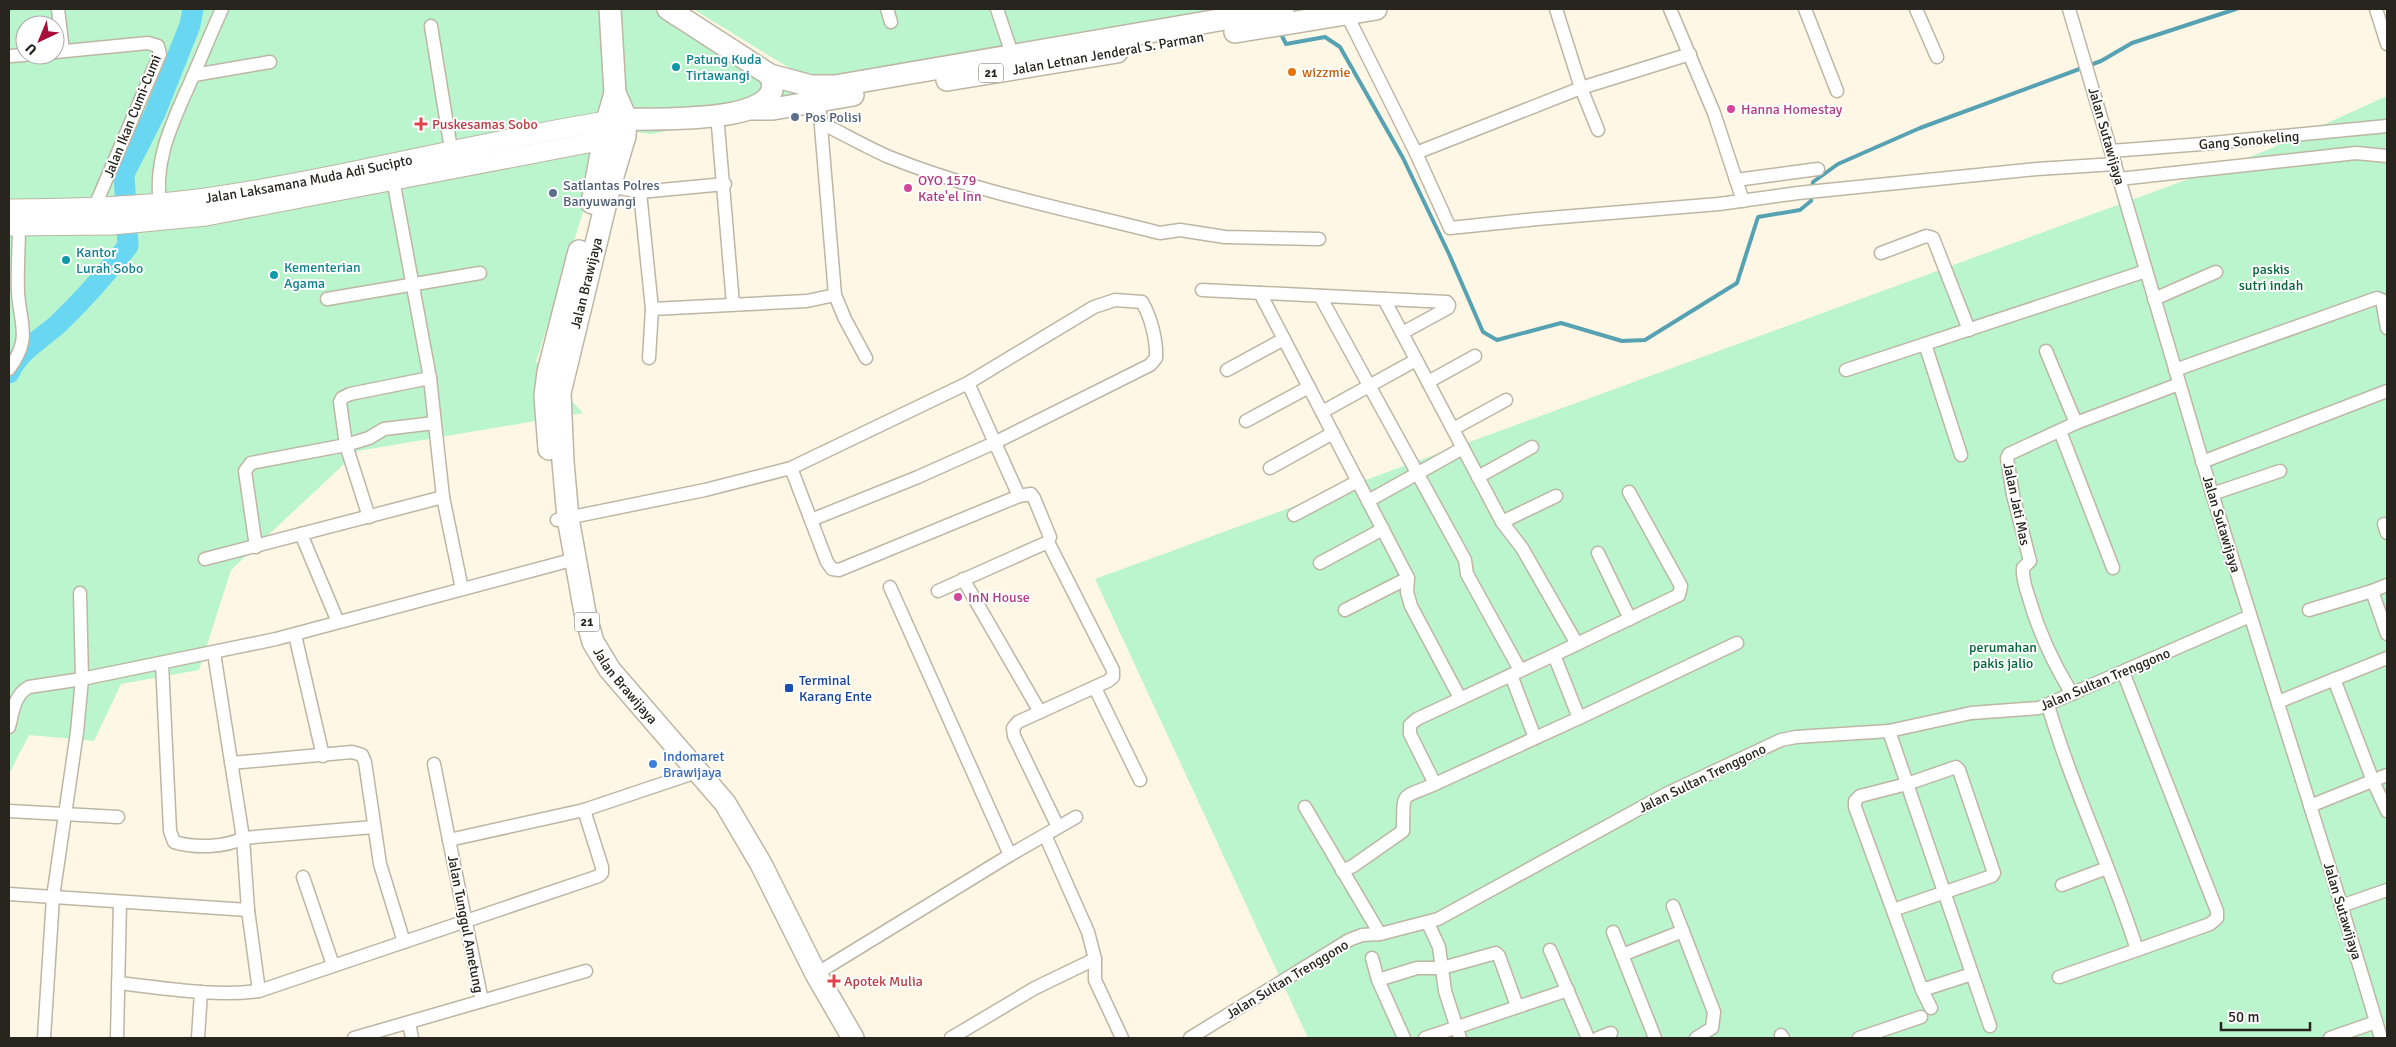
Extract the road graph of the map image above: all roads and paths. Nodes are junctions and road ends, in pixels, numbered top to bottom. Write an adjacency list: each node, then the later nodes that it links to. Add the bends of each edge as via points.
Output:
1 (222, 9): 24 (street)
2 (610, 9): 32 (highway, 21)
3 (668, 9): 25 (highway, 21)
4 (887, 9): 15 (street)
5 (997, 9): 20 (street)
6 (1283, 9): 17 (highway, Jalan Letnan Jenderal S. Parman / 21)
7 (1376, 9): 14 (highway, Jalan Letnan Jenderal S. Parman / 21)
8 (1556, 9): 26 (street)
9 (1670, 9): 21 (street)
10 (1805, 9): 27 (street)
11 (1916, 9): 22 (street)
12 (2069, 9): 35 (street, Jalan Sutawijaya)
13 (2376, 9): 18 (street)
14 (1344, 12): 17 (highway, Jalan Letnan Jenderal S. Parman / 21); 36 (street)
15 (890, 22)
16 (431, 26): 34 (street)
17 (1230, 26): 20 (highway, Jalan Letnan Jenderal S. Parman / 21); 29 (highway, Jalan Letnan Jenderal S. Parman / 21, via 844,96)
18 (2387, 44)
19 (65, 51): 49 (street, Jalan Ikan Cumi-Cumi, via 148,43 158,46 160,54)
20 (1012, 54): 25 (highway, Jalan Letnan Jenderal S. Parman / 21, via 835,86 811,86)
21 (1690, 54): 26 (street); 42 (street)
22 (1937, 57)
23 (270, 62): 24 (street)
24 (194, 74): 47 (street, via 160,157)
25 (770, 75): 28 (highway, via 774,88 772,94)
26 (1581, 88): 33 (street); 36 (street)
27 (1837, 91)
28 (752, 110): 29 (highway, Jalan Letnan Jenderal S. Parman / 21); 30 (highway, 21)
29 (820, 113): 52 (street, via 889,157 998,192 1160,233 1174,231 1225,237); 60 (street)
30 (717, 114): 32 (highway, 21); 44 (street)
31 (2387, 126): 35 (street, Gang Sonokeling)
32 (615, 129): 34 (main road, Jalan Laksamana Muda Adi Sucipto); 40 (main road, Jalan Laksamana Muda Adi Sucipto, via 449,168); 43 (highway, Jalan Brawijaya / 21)
33 (1598, 130)
34 (451, 149): 40 (main road, Jalan Laksamana Muda Adi Sucipto)
35 (2111, 151): 38 (street, Jalan Sutawijaya)
36 (1416, 154): 46 (street, via 1450,228)
37 (2387, 156): 41 (street, via 2356,153)
38 (2115, 164): 41 (street, Jalan Sutawijaya); 46 (street, via 2037,168)
39 (1818, 169): 42 (street)
40 (392, 173): 47 (main road, Jalan Laksamana Muda Adi Sucipto); 50 (main road, Jalan Laksamana Muda Adi Sucipto, via 206,216); 57 (street)
41 (2119, 179): 54 (street, Jalan Sutawijaya)
42 (1736, 180): 46 (street)
43 (603, 184): 45 (street); 116 (highway, Jalan Brawijaya / 21, via 560,393)
44 (725, 184): 45 (street); 65 (street)
45 (640, 192): 66 (street)
46 (1743, 201)
47 (154, 202): 49 (main road, Jalan Laksamana Muda Adi Sucipto); 50 (street)
48 (9, 209): 49 (main road, Jalan Laksamana Muda Adi Sucipto)
49 (101, 216): 50 (main road, Jalan Laksamana Muda Adi Sucipto); 51 (main road, Jalan Laksamana Muda Adi Sucipto)
50 (161, 220)
51 (14, 226): 77 (street, via 24,334)
52 (1319, 239)
53 (1881, 253): 68 (street, via 1926,236 1933,238)
54 (2146, 272): 64 (street, Jalan Sutawijaya); 68 (street)
55 (2216, 272): 64 (street)
56 (480, 273): 57 (street)
57 (413, 286): 62 (street); 81 (street)
58 (1202, 290): 59 (street)
59 (1260, 293): 61 (street); 70 (street)
60 (835, 295): 65 (street, via 807,301); 75 (street)
61 (1320, 296): 63 (street); 85 (street)
62 (327, 299)
63 (1384, 299): 69 (street); 69 (street, via 1447,302 1449,305)
64 (2154, 299): 80 (street, Jalan Sutawijaya)
65 (734, 304): 66 (street)
66 (652, 309): 74 (street)
67 (2387, 328): 80 (street, via 2382,300 2377,298)
68 (1969, 330): 71 (street)
69 (1402, 333): 76 (street)
70 (1284, 339): 78 (street); 86 (street)
71 (1925, 344): 79 (street); 100 (street)
72 (2046, 351): 92 (street)
73 (1475, 356): 82 (street)
74 (649, 358)
75 (866, 358)
76 (1416, 360): 82 (street); 85 (street)
77 (9, 369)
78 (1227, 370)
79 (1846, 370)
80 (2175, 370): 84 (street, Jalan Sutawijaya)
81 (430, 378): 91 (street); 97 (street, via 342,398 340,406)
82 (1428, 382): 93 (street)
83 (968, 383): 96 (street); 96 (street, via 1105,302 1135,300 1142,302 1146,310 1156,351 1156,358 1150,365); 102 (street)
84 (2179, 384): 92 (street, Jalan Jati Mas); 101 (street, Jalan Sutawijaya)
85 (1369, 386): 89 (street); 105 (street)
86 (1309, 387): 89 (street); 90 (street)
87 (2387, 391): 101 (street)
88 (1506, 400): 93 (street)
89 (1322, 412): 95 (street)
90 (1246, 421)
91 (434, 423): 97 (street, via 384,429); 112 (street)
92 (2076, 423): 94 (street, Jalan Jati Mas)
93 (1452, 429): 99 (street)
94 (2060, 431): 127 (street); 154 (street, Jalan Jati Mas, via 2009,454 2006,461 2030,561 2023,568 2024,579 2040,634)
95 (1333, 433): 103 (street); 107 (street)
96 (994, 443): 110 (street); 117 (street)
97 (346, 445): 115 (street); 122 (street, via 256,461 247,466 245,471)
98 (1532, 447): 106 (street)
99 (1463, 448): 105 (street); 106 (street)
100 (1961, 455)
101 (2202, 462): 109 (street, Jalan Sutawijaya)
102 (791, 468): 116 (street, via 705,490); 117 (street)
103 (1270, 468)
104 (2280, 472): 109 (street)
105 (1417, 473): 113 (street); 149 (street, via 1465,560 1467,574)
106 (1478, 477): 118 (street)
107 (1358, 481): 113 (street); 114 (street)
108 (1629, 492): 139 (street, via 1681,586 1679,595)
109 (2212, 494): 138 (street, Jalan Sutawijaya)
110 (1019, 496): 117 (street, via 839,570 832,569 827,562); 121 (street, via 1031,494 1034,498 1050,537)
111 (1556, 496): 118 (street)
112 (443, 497): 115 (street); 132 (street)
113 (1368, 501): 119 (street)
114 (1294, 515)
115 (369, 516): 120 (street)
116 (562, 519): 125 (highway, Jalan Brawijaya / 21); 213 (highway, Jalan Brawijaya / 21, via 593,642 600,656 726,803 761,864)
117 (811, 520)
118 (1502, 522): 144 (street, via 1522,548)
119 (1383, 529): 126 (street); 128 (street)
120 (301, 534): 122 (street); 140 (street)
121 (1048, 542): 129 (street); 153 (street, via 1113,670 1113,677 1108,682)
122 (256, 547): 124 (street)
123 (1598, 553): 139 (street)
124 (205, 559)
125 (564, 562): 132 (street); 166 (highway, Jalan Brawijaya / 21, via 577,636 590,665)
126 (1320, 563)
127 (2113, 568)
128 (1408, 578): 136 (street); 155 (street, via 1410,606)
129 (962, 579): 133 (street); 158 (street)
130 (2387, 586): 134 (street)
131 (890, 587): 185 (street)
132 (462, 589): 140 (street)
133 (938, 591)
134 (2372, 592): 137 (street); 142 (street)
135 (80, 593): 151 (street)
136 (1345, 610)
137 (2308, 610)
138 (2250, 616): 150 (street, Jalan Sultan Trenggono); 156 (street, Jalan Sutawijaya)
139 (1630, 619): 144 (street)
140 (338, 622): 141 (street)
141 (295, 634): 145 (street); 163 (street)
142 (2387, 634)
143 (1737, 643): 159 (street)
144 (1577, 644): 146 (street)
145 (214, 652): 148 (street); 164 (street)
146 (1554, 655): 149 (street); 159 (street)
147 (2387, 658): 152 (street)
148 (162, 663): 151 (street); 183 (street, via 170,830 174,842 185,845 232,844)
149 (1516, 672): 155 (street); 162 (street)
150 (2123, 672): 154 (street, Jalan Sultan Trenggono); 206 (street, via 2218,914 2210,924)
151 (82, 679): 160 (street, via 22,691); 177 (street)
152 (2334, 679): 156 (street); 169 (street)
153 (1095, 688): 158 (street); 168 (street)
154 (2072, 694): 157 (street, Jalan Sultan Trenggono)
155 (1460, 698): 170 (street, via 1410,725 1410,734)
156 (2278, 702): 172 (street, Jalan Sutawijaya)
157 (2048, 705): 161 (street, Jalan Sultan Trenggono, via 1980,712); 186 (street, via 2060,747)
158 (1040, 712): 181 (street, via 1018,722 1014,736)
159 (1579, 718): 162 (street)
160 (9, 727)
161 (1889, 731): 171 (street); 200 (street, Jalan Sultan Trenggono, via 1796,737 1774,743 1666,794)
162 (1535, 738): 170 (street)
163 (323, 756): 164 (street); 180 (street, via 352,752 362,755)
164 (231, 762): 183 (street)
165 (434, 764): 184 (street)
166 (688, 775): 174 (street, Jalan Tunggul Ametung); 237 (highway, Jalan Brawijaya / 21, via 716,809 748,858 803,970)
167 (2387, 775): 169 (street)
168 (1140, 780)
169 (2373, 781): 172 (street); 176 (street)
170 (1435, 784): 187 (street, via 1411,792 1405,798 1403,831 1398,836)
171 (1907, 784): 191 (street); 191 (street, via 1956,767 1960,770 1994,869 1992,876); 198 (street, via 1860,796 1855,801)
172 (2310, 806): 196 (street, Jalan Sutawijaya)
173 (1305, 807): 187 (street)
174 (584, 810): 184 (street, Jalan Tunggul Ametung); 199 (street, via 602,873)
175 (9, 811): 177 (street)
176 (2387, 811)
177 (65, 814): 178 (street); 193 (street)
178 (118, 816)
179 (1076, 817): 181 (street)
180 (374, 827): 183 (street); 204 (street, via 380,864)
181 (1058, 827): 182 (street)
182 (1045, 835): 185 (street); 210 (street, via 1088,932)
183 (243, 838): 197 (street)
184 (449, 840): 199 (street, Jalan Tunggul Ametung)
185 (1010, 855): 213 (street)
186 (2108, 868): 189 (street); 206 (street)
187 (1342, 871): 203 (street)
188 (303, 877): 211 (street)
189 (2062, 885)
190 (2387, 890): 196 (street)
191 (1943, 893): 198 (street); 214 (street)
192 (9, 894): 193 (street)
193 (53, 897): 194 (street); 232 (street)
194 (120, 902): 197 (street); 217 (street)
195 (1673, 906): 201 (street)
196 (2342, 906): 226 (street, Jalan Sutawijaya)
197 (248, 910): 220 (street)
198 (1893, 910): 219 (street)
199 (465, 923): 204 (street); 222 (street, Jalan Tunggul Ametung)
200 (1428, 923): 203 (street, Jalan Sultan Trenggono); 208 (street)
201 (1683, 931): 207 (street); 247 (street, via 1714,1012 1712,1028)
202 (1613, 932): 207 (street)
203 (1380, 934): 241 (street, Jalan Sultan Trenggono, via 1349,940)
204 (404, 942): 211 (street)
205 (1550, 950): 218 (street)
206 (2137, 950): 215 (street)
207 (1622, 955): 246 (street)
208 (1441, 957): 216 (street); 223 (street, via 1498,954); 231 (street, via 1445,991)
209 (1372, 958): 216 (street)
210 (1095, 959): 239 (street, via 1035,988); 240 (street, via 1095,980)
211 (333, 965): 220 (street)
212 (586, 971): 222 (street)
213 (816, 974): 238 (highway, Jalan Brawijaya / 21)
214 (1972, 974): 219 (street); 229 (street)
215 (2059, 977)
216 (1378, 980): 242 (street)
217 (118, 983): 221 (street); 233 (street)
218 (1568, 990): 223 (street); 244 (street)
219 (1922, 990): 224 (street)
220 (259, 991): 221 (street)
221 (201, 992): 234 (street)
222 (482, 1001): 227 (street, Jalan Tunggul Ametung)
223 (1517, 1006): 231 (street)
224 (1931, 1008)
225 (1921, 1017): 228 (street)
226 (2376, 1022): 250 (street); 251 (street, Jalan Sutawijaya)
227 (409, 1023): 235 (street, Jalan Tunggul Ametung); 236 (street)
228 (1896, 1026): 248 (street); 249 (street)
229 (1990, 1026)
230 (1611, 1033): 245 (street)
231 (1458, 1034): 243 (street)
232 (44, 1038)
233 (117, 1038)
234 (198, 1038)
235 (354, 1038)
236 (412, 1038)
237 (844, 1038)
238 (853, 1038)
239 (951, 1038)
240 (1122, 1038)
241 (1190, 1038)
242 (1404, 1038)
243 (1425, 1038)
244 (1588, 1038)
245 (1598, 1038)
246 (1655, 1038)
247 (1696, 1038)
248 (1859, 1038)
249 (1901, 1038)
250 (2330, 1038)
251 (2381, 1038)

